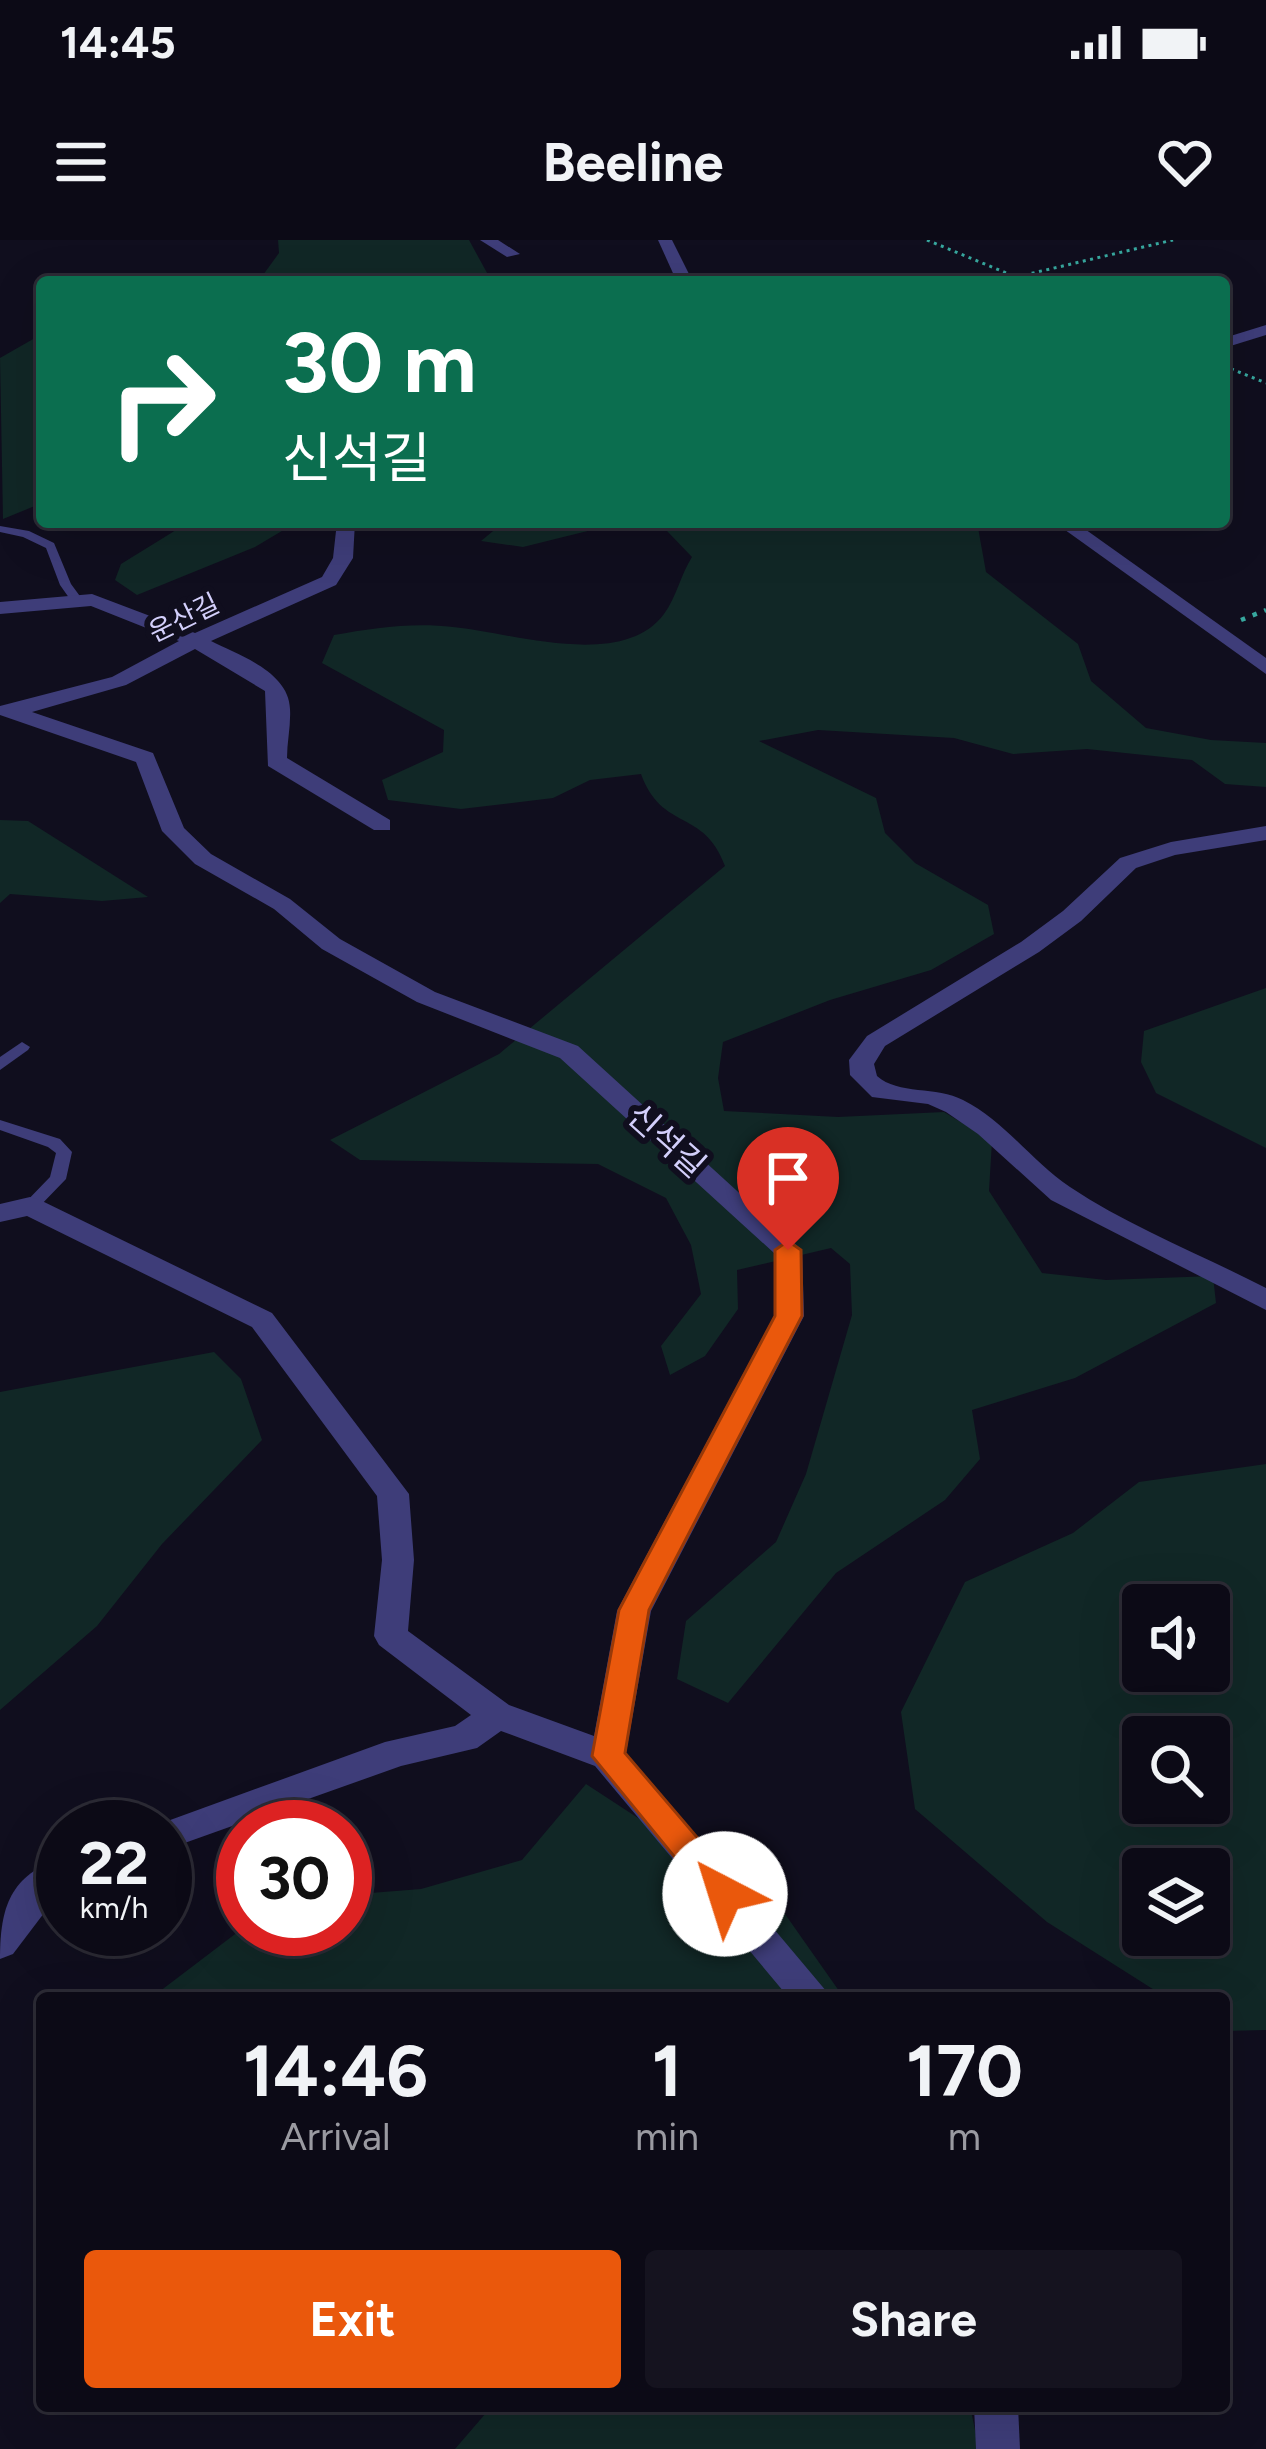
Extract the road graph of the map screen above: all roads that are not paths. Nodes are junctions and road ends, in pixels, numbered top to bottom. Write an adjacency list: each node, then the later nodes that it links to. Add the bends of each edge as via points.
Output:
1 (487, 240): 3 (street)
2 (664, 240): 4 (street)
3 (512, 254)
4 (682, 276)
5 (1266, 330): 6 (street)
6 (1230, 341)
7 (345, 528): 12 (street, 운산길, via 343,557 329,581)
8 (1071, 528): 13 (street)
9 (0, 529): 10 (lane, via 51,544 61,582)
10 (76, 599): 11 (street); 12 (street)
11 (0, 608)
12 (192, 642): 14 (street, 운산길, via 119,681); 15 (street, via 275,689 276,760)
13 (1266, 668)
14 (4, 712): 23 (street, 신석길, via 145,758 174,831 203,859 426,997 569,1052 788,1250 789,1316 634,1610)
15 (382, 825)
16 (1266, 833): 21 (street, via 1128,863 1030,947 876,1041 861,1069 885,1092 932,1096 985,1122 1061,1194)
17 (22, 1047): 18 (lane)
18 (0, 1065)
19 (0, 1125): 20 (lane, via 64,1152 58,1179)
20 (15, 1210): 22 (street, via 262,1320 393,1495 391,1636)
21 (1266, 1300)
22 (497, 1715): 23 (street); 24 (street, via 465,1738 398,1752)
23 (608, 1756): 27 (street)
24 (192, 1825)
25 (36, 1892): 26 (street)
26 (0, 1943)
27 (808, 1992)
28 (996, 2412): 29 (street)
29 (998, 2449)

